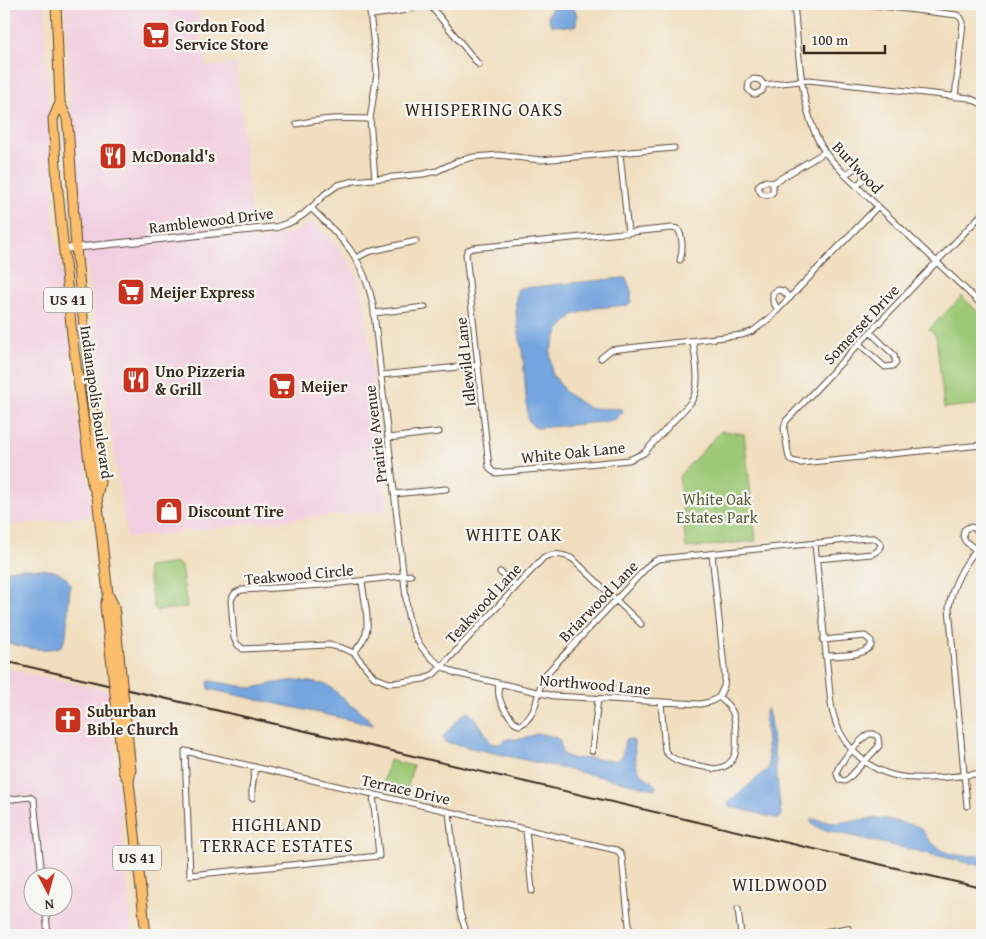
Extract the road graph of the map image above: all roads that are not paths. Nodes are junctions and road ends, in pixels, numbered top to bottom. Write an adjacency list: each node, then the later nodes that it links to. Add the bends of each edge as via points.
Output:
1 (56, 4): 12 (highway, Indianapolis Boulevard / US 41)
2 (370, 4): 7 (street)
3 (422, 4): 7 (street)
4 (429, 4): 8 (street)
5 (794, 4): 9 (street, Burlwood)
6 (865, 4): 11 (street, via 962,18)
7 (371, 15): 14 (street, via 377,73)
8 (478, 65)
9 (803, 81): 10 (street); 11 (street); 17 (street, Burlwood, via 811,126)
10 (764, 86)
11 (955, 96): 13 (street)
12 (60, 103): 28 (highway, Indianapolis Boulevard / US 41, via 67,118); 29 (highway, Indianapolis Boulevard / US 41, via 53,119)
13 (982, 104)
14 (370, 119): 15 (street, via 332,118); 20 (street)
15 (297, 124)
16 (674, 148): 18 (street, Ramblewood Drive)
17 (825, 152): 19 (street, Burlwood); 21 (street)
18 (620, 153): 20 (street, Ramblewood Drive, via 541,160 498,155 474,157 437,171); 26 (street)
19 (845, 175): 22 (street, Burlwood); 22 (street, via 855,168 861,169 864,178)
20 (375, 179): 24 (street, Ramblewood Drive, via 338,185)
21 (773, 183)
22 (857, 186): 23 (street, Burlwood)
23 (878, 206): 32 (street, Burlwood); 33 (street)
24 (311, 208): 28 (street, Ramblewood Drive, via 292,223 277,227); 30 (street, Prairie Avenue, via 346,243)
25 (982, 214): 32 (street, Somerset Drive)
26 (628, 233): 31 (street, via 678,229 681,234); 42 (street, Idlewild Lane, via 468,250)
27 (416, 242): 30 (street, via 368,252)
28 (76, 248): 29 (street, Ramblewood Drive); 50 (highway, Indianapolis Boulevard / US 41, via 100,482)
29 (63, 249): 50 (highway, Indianapolis Boulevard / US 41, via 92,483)
30 (356, 258): 37 (street, Prairie Avenue, via 368,283)
31 (680, 260)
32 (937, 261): 34 (street, Burlwood); 38 (street, Somerset Drive)
33 (790, 298): 36 (street); 36 (street, via 783,291 773,293)
34 (982, 306)
35 (425, 307): 37 (street)
36 (778, 310): 39 (street, via 752,331 732,337)
37 (374, 313): 43 (street, Prairie Avenue)
38 (870, 332): 40 (street, Somerset Drive); 40 (street, via 894,355 896,363 885,367)
39 (693, 341): 41 (street, via 611,350); 47 (street, White Oak Lane, via 696,394 637,457)
40 (859, 344): 46 (street, Somerset Drive, via 786,421 787,453 792,461 801,463)
41 (601, 358)
42 (478, 365): 43 (street); 47 (street, Idlewild Lane)
43 (381, 375): 45 (street, Prairie Avenue)
44 (439, 432): 45 (street)
45 (388, 438): 49 (street, Prairie Avenue)
46 (982, 445)
47 (492, 471)
48 (446, 489): 49 (street)
49 (394, 494): 59 (street, Prairie Avenue)
50 (97, 496): 91 (highway, Indianapolis Boulevard / US 41, bridge, via 108,594 105,606 121,713 123,771 129,782)
51 (982, 536): 54 (street, via 975,528 964,530 965,541)
52 (982, 543): 54 (street)
53 (815, 544): 55 (street, Briarwood Lane); 56 (street); 56 (street, Briarwood Lane, via 874,538 881,543 877,552 872,554)
54 (976, 550): 78 (street, via 954,584 949,608)
55 (712, 554): 62 (street, Briarwood Lane, via 658,559); 70 (street, via 725,676)
56 (817, 559): 64 (street)
57 (500, 572): 61 (street)
58 (411, 575): 59 (street, Teakwood Circle)
59 (403, 576): 60 (street, Teakwood Circle); 67 (street, Prairie Avenue, via 411,630 428,656)
60 (362, 581): 65 (street, via 367,624 363,640); 65 (street, Teakwood Circle, via 242,590 231,600 234,638 243,649 329,645)
61 (516, 586): 62 (street, Teakwood Lane, via 544,557 565,555); 67 (street, Teakwood Lane)
62 (616, 600): 63 (street, Teakwood Lane); 69 (street, Briarwood Lane, via 544,676)
63 (641, 624)
64 (823, 640): 66 (street); 66 (street, via 866,636 871,641 868,651)
65 (354, 653): 67 (street, via 374,678 389,682 424,678)
66 (825, 656): 74 (street, via 832,715)
67 (441, 667): 68 (street, Northwood Lane, via 455,674)
68 (499, 684): 69 (street, Northwood Lane); 69 (street, Briarwood Lane, via 499,700 520,725 535,707)
69 (538, 693): 71 (street, Northwood Lane)
70 (719, 696): 72 (street, Northwood Lane, via 700,704); 72 (street, via 732,712 737,747 729,763 715,769 676,761 669,756 665,751)
71 (598, 699): 72 (street, Northwood Lane); 73 (street)
72 (660, 702)
73 (592, 751)
74 (852, 751): 75 (street); 75 (street, via 865,736 874,734 879,746); 75 (street, via 837,770 840,780 845,781)
75 (865, 762): 78 (street, via 891,775 915,778)
76 (255, 768): 79 (street, Terrace Drive); 79 (street, Terrace Drive, via 186,751 190,875 379,856); 80 (street)
77 (982, 773): 78 (street)
78 (965, 775): 82 (street)
79 (373, 794): 83 (street, Terrace Drive)
80 (252, 798)
81 (4, 800): 85 (street, via 30,797 34,800)
82 (967, 806)
83 (449, 812): 84 (street, Terrace Drive); 92 (street, via 460,913)
84 (526, 830): 86 (street); 93 (street, Terrace Drive, via 620,853)
85 (41, 866)
86 (532, 892)
87 (738, 909): 94 (street)
88 (46, 916): 90 (street)
89 (848, 928): 95 (street)
90 (48, 935)
91 (146, 935)
92 (467, 935)
93 (630, 935)
94 (741, 935)
95 (820, 935)

